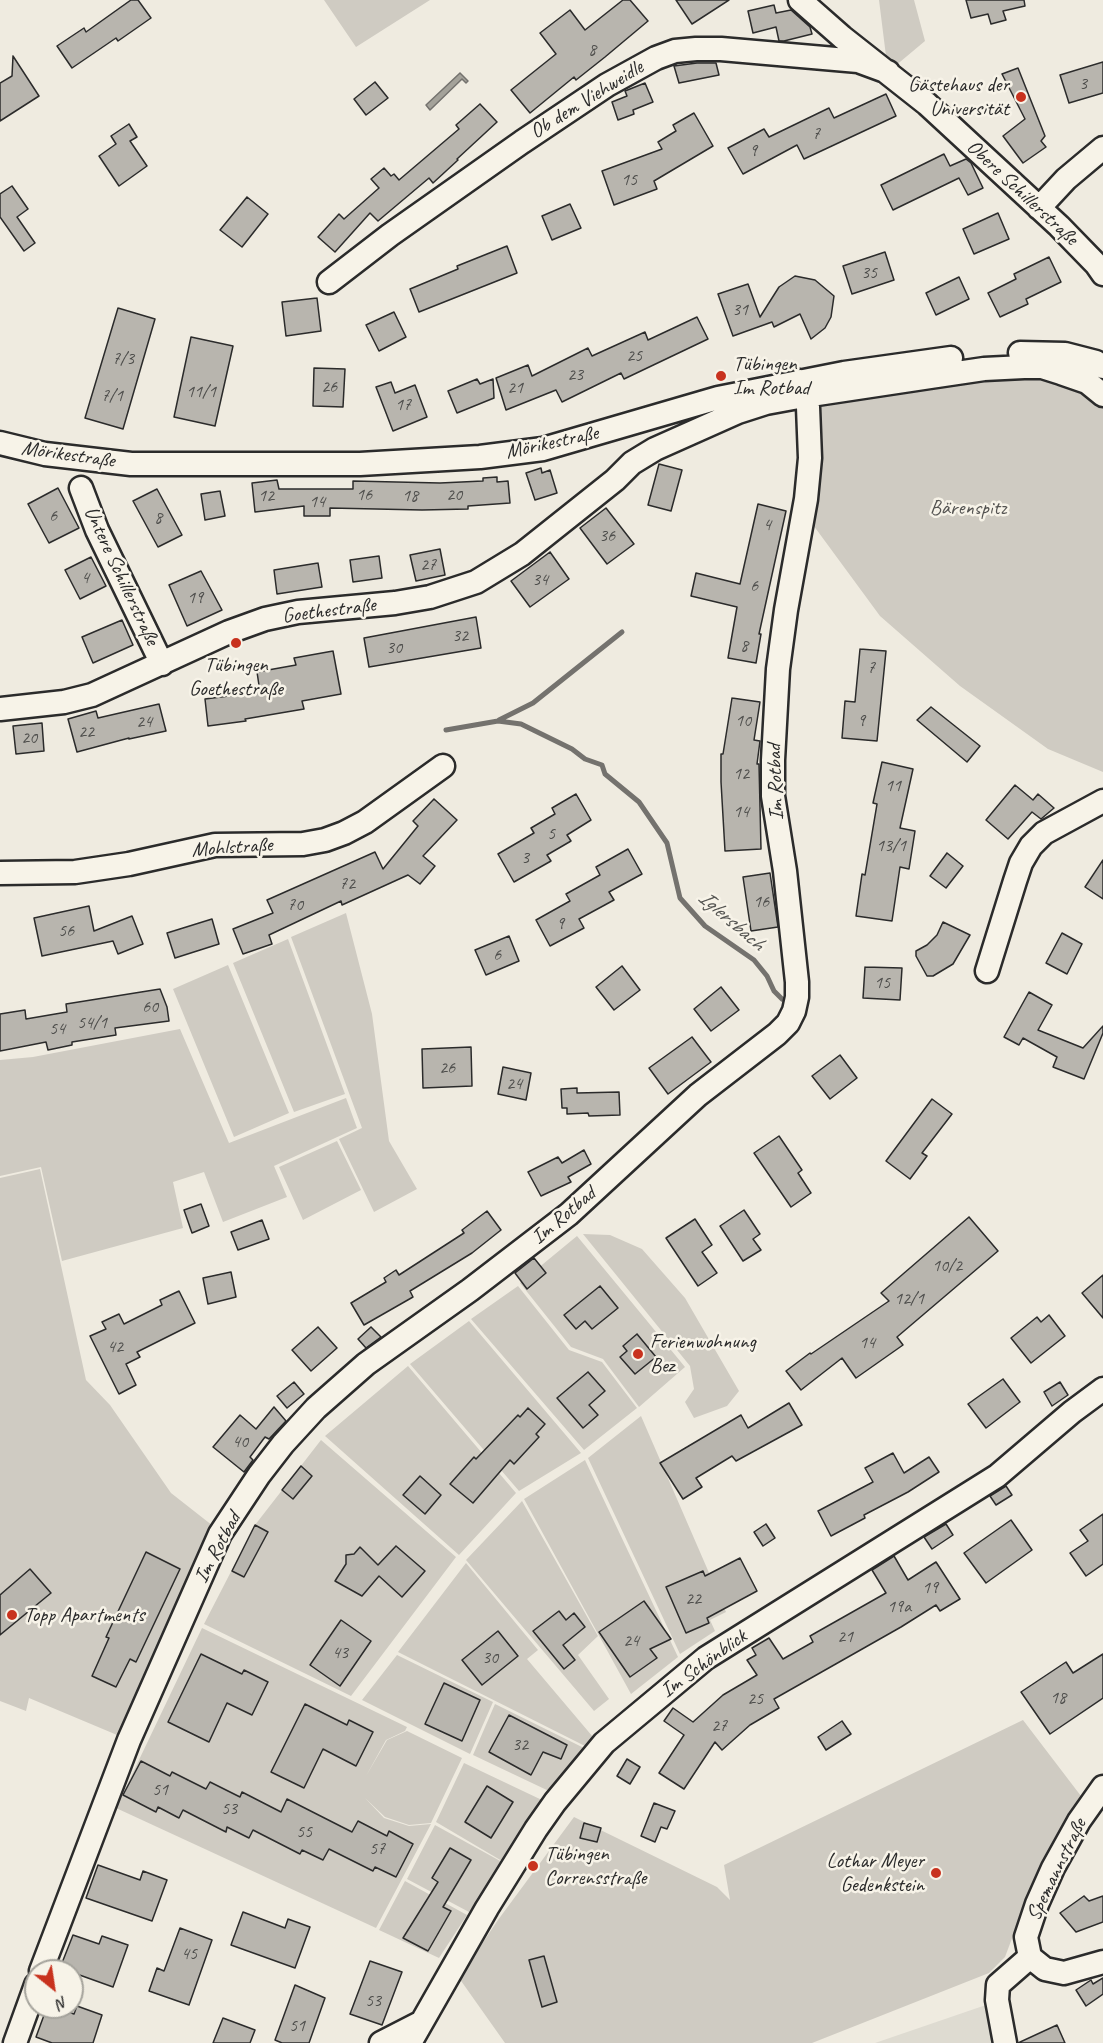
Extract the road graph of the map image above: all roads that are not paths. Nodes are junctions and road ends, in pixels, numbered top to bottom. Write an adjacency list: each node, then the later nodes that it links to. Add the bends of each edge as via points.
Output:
1 (800, 0): 2 (street, Obere Schillerstraße)
2 (888, 72): 4 (street, Obere Schillerstraße); 6 (street, Ob dem Viehweidle, via 858,61 721,49 675,51 656,58 531,135)
3 (1103, 148): 4 (street)
4 (1039, 208): 5 (street, Obere Schillerstraße)
5 (1103, 274)
6 (329, 282)
7 (1098, 370): 8 (street, Mörikestraße, via 1024,367)
8 (802, 389): 9 (street, Mörikestraße, via 718,398); 11 (street, Goethestraße, via 738,412); 22 (street, Im Rotbad, via 810,427 808,480 779,659 773,769 773,796 797,982 794,1011 777,1034 698,1095 568,1214 373,1359 287,1438 220,1534 129,1740)
9 (613, 429): 10 (street, Mörikestraße, via 511,453 360,464 131,464 45,454); 11 (street, via 630,436 637,444 639,452)
10 (0, 443)
11 (632, 463): 13 (street, Goethestraße, via 522,554 476,582 430,597 265,619)
12 (81, 488): 13 (street, Untere Schillerstraße, via 97,530)
13 (162, 663): 14 (street, Goethestraße, via 92,695)
14 (0, 709)
15 (443, 766): 17 (street, Mohlstraße, via 365,822 325,840 215,845 75,872)
16 (1103, 801): 18 (street, via 1044,833 1031,846 1021,863)
17 (0, 873)
18 (987, 971)
19 (1103, 1389): 25 (street, Im Schönblick, via 997,1476 706,1658 604,1743 536,1829)
20 (1103, 1787): 21 (street, Spemannstraße, via 1079,1821 1036,1904 1026,1937)
21 (1030, 1958): 23 (street, via 1045,1969 1064,1973); 29 (street, via 998,1985)
22 (46, 1959)
23 (1103, 1962)
24 (24, 2018): 26 (street)
25 (420, 2023): 27 (street); 28 (street, Im Schönblick)
26 (15, 2043)
27 (381, 2043)
28 (410, 2043)
29 (1005, 2043)

